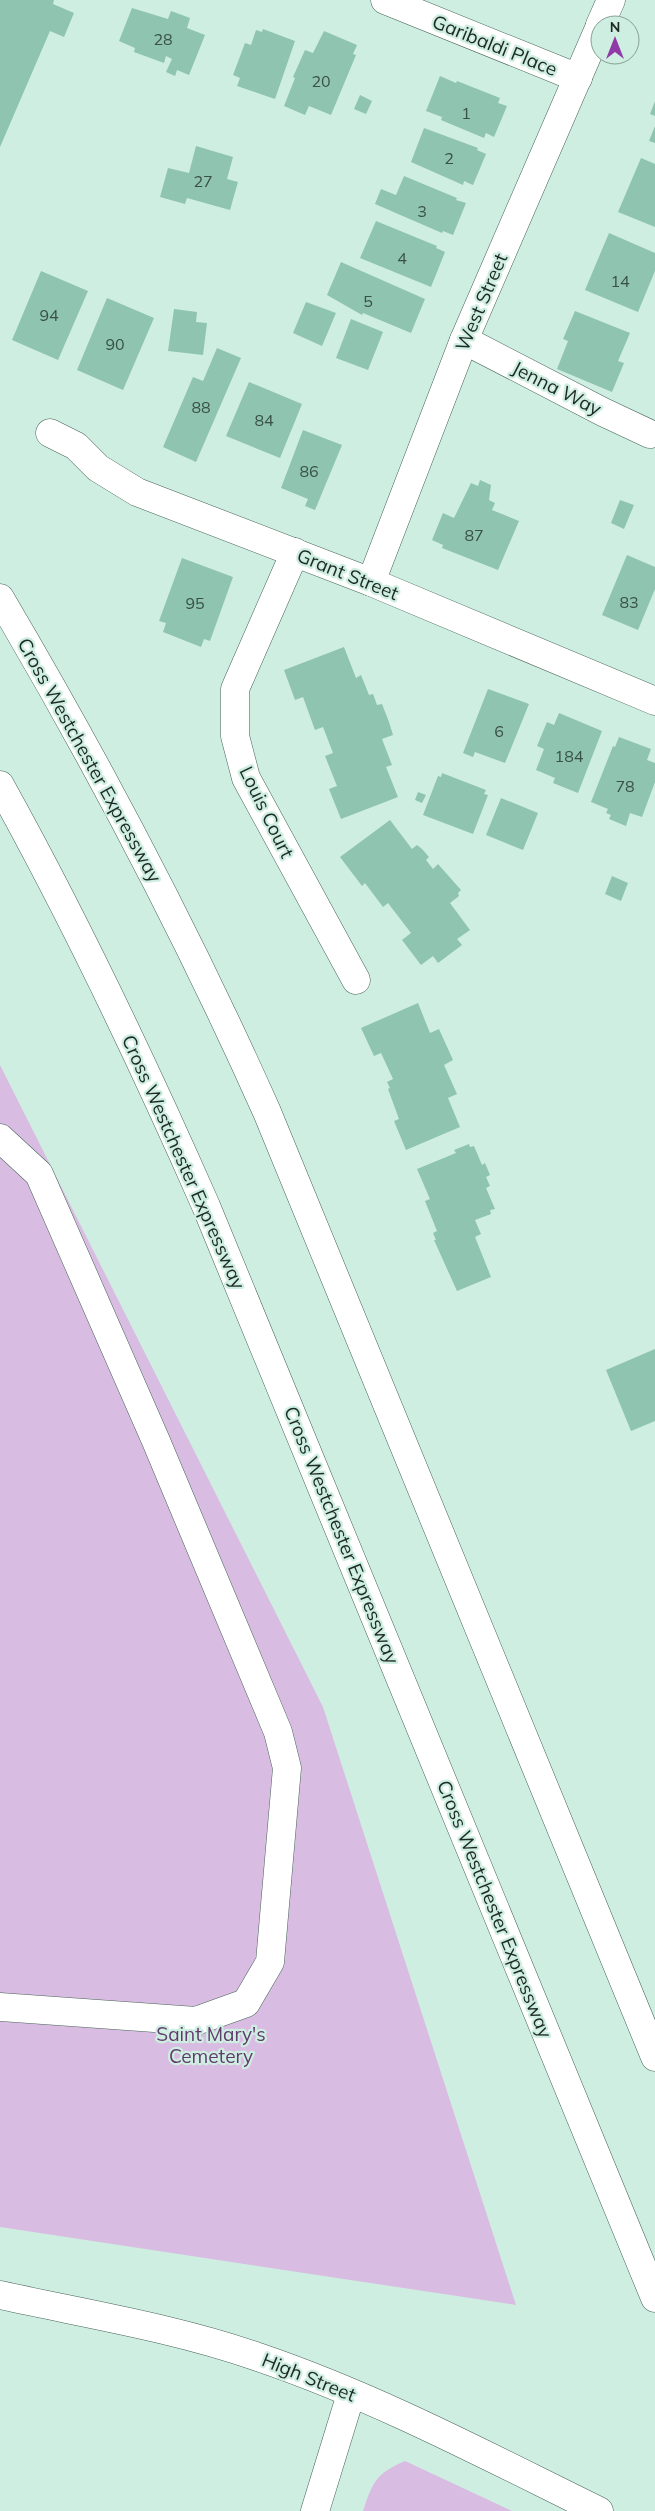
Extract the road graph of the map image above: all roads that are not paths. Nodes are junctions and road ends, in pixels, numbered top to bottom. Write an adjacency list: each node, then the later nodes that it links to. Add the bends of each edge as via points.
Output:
1 (385, 0): 5 (main road, Garibaldi Place)
2 (611, 0): 3 (main road, West Street)
3 (604, 15)
4 (590, 49): 5 (main road, West Street)
5 (578, 78): 6 (main road, West Street)
6 (464, 340): 8 (main road, Jenna Way); 10 (main road, West Street)
7 (50, 433): 9 (main road, Grant Street, via 76,446 98,468 137,492)
8 (650, 434)
9 (294, 552): 10 (main road, Grant Street); 14 (main road, Louis Court, via 235,689 235,736 246,778)
10 (371, 582): 12 (main road, Grant Street)
11 (0, 598): 17 (main road, Cross Westchester Expressway, via 156,879 267,1112)
12 (655, 701)
13 (0, 785): 19 (main road, Cross Westchester Expressway, via 101,977 206,1206)
14 (356, 980)
15 (0, 1138): 16 (main road, via 39,1174 278,1732 287,1768 270,1962 246,2003 196,2021)
16 (0, 2007)
17 (655, 2057)
18 (0, 2295): 20 (main road, High Street, via 186,2337 258,2357)
19 (655, 2298)
20 (351, 2394): 21 (main road); 22 (main road, High Street, via 407,2417)
21 (315, 2511)
22 (599, 2511)

